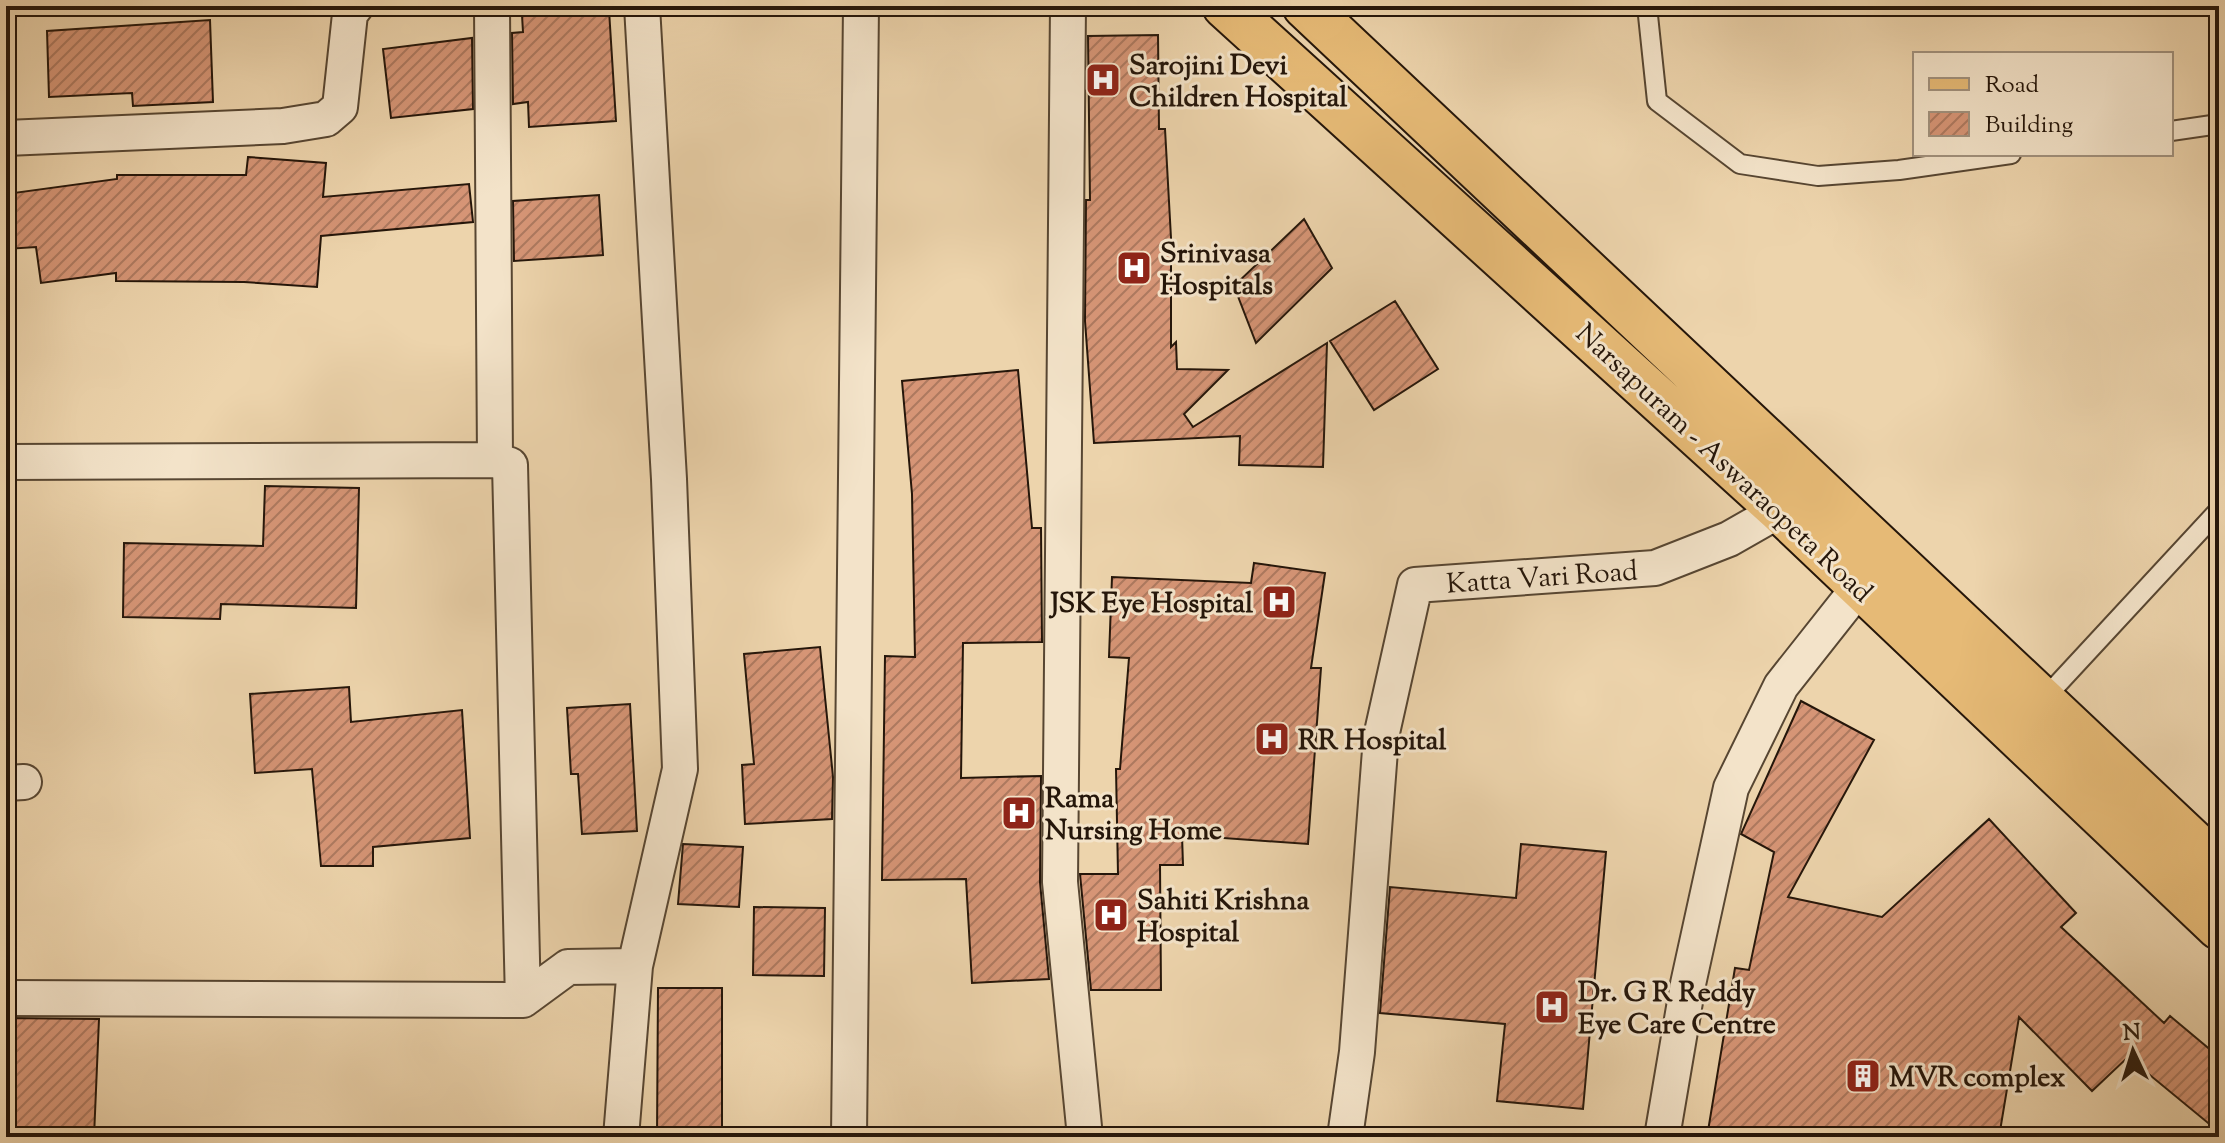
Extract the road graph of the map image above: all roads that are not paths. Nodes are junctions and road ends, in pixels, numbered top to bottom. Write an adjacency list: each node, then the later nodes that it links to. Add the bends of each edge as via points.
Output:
1 (356, 6): 11 (street, via 350,14 340,107 326,119 283,126)
2 (492, 6): 13 (street)
3 (642, 6): 21 (street, via 680,769)
4 (861, 6): 25 (street)
5 (1068, 6): 26 (street, via 1060,882)
6 (1225, 6): 15 (main road, Narsapuram - Aswaraopeta Road)
7 (1305, 6): 18 (main road, Narsapuram - Aswaraopeta Road)
8 (1647, 6): 12 (lane, via 1657,101 1740,164 1818,176)
9 (2219, 124): 10 (lane)
10 (2173, 131)
11 (6, 138)
12 (1997, 156)
13 (495, 460): 14 (street); 23 (street, via 510,465)
14 (6, 462)
15 (1780, 510): 17 (main road, Narsapuram - Aswaraopeta Road); 27 (street, Katta Vari Road, via 1729,539 1655,568 1415,585 1381,737 1357,1052)
16 (2219, 510): 18 (lane)
17 (1860, 586): 18 (main road, Narsapuram - Aswaraopeta Road); 28 (street, via 1781,686 1731,788 1688,984)
18 (2028, 715): 19 (main road, Narsapuram - Aswaraopeta Road); 20 (main road, Narsapuram - Aswaraopeta Road)
19 (2219, 867)
20 (2219, 927)
21 (635, 966): 23 (street, via 568,967); 24 (street)
22 (6, 998): 23 (street)
23 (523, 1000)
24 (621, 1137)
25 (849, 1137)
26 (1085, 1137)
27 (1345, 1137)
28 (1662, 1137)

